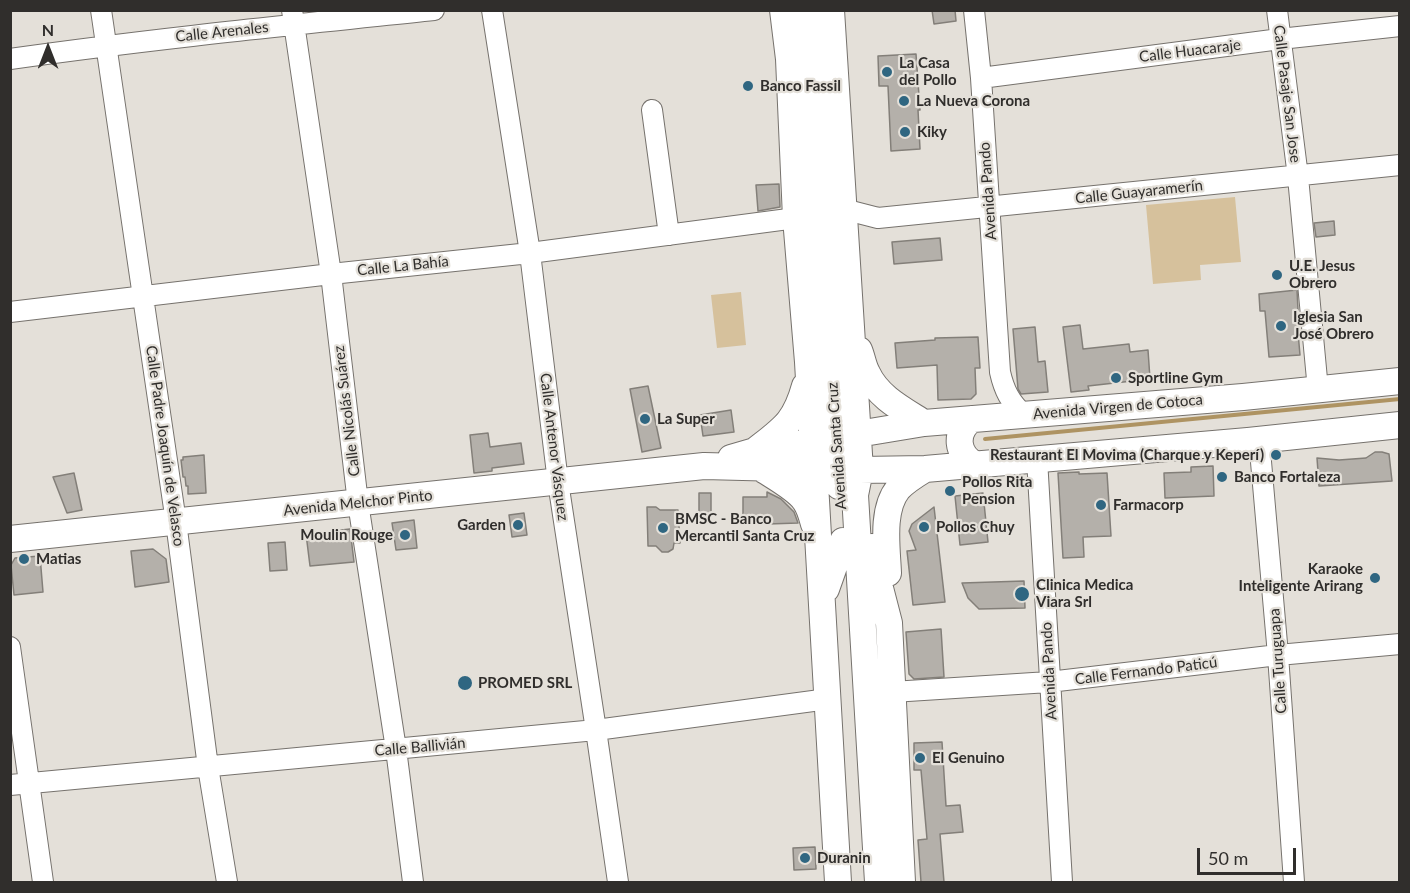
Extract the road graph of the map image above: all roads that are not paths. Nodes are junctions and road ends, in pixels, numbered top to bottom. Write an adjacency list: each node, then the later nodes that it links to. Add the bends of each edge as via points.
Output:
1 (101, 10): 13 (street, Calle Padre Joaquín de Velasco)
2 (434, 10): 10 (street, Calle Arenales)
3 (492, 10): 26 (street, Calle Antenor Vásquez)
4 (783, 10): 15 (main road, Avenida Santa Cruz)
5 (790, 10): 15 (main road)
6 (805, 10): 31 (main road, Avenida Santa Cruz)
7 (831, 10): 21 (main road, Avenida Santa Cruz)
8 (974, 10): 16 (street, Avenida Pando)
9 (1277, 10): 12 (street, Calle Pasaje San Jose)
10 (293, 17): 13 (street, Calle Arenales); 27 (street, Calle Nicolás Suárez)
11 (1400, 26): 12 (street, Calle Huacaraje)
12 (1280, 39): 16 (street, Calle Huacaraje); 19 (street, Calle Pasaje San Jose)
13 (105, 46): 14 (street, Calle Arenales); 28 (street, Calle Padre Joaquín de Velasco)
14 (10, 59)
15 (789, 59): 22 (main road, Avenida Santa Cruz)
16 (981, 78): 20 (street, Avenida Pando)
17 (652, 110): 24 (street)
18 (1400, 165): 19 (street, Calle Guayaramerín)
19 (1298, 177): 20 (street, Calle Guayaramerín); 34 (street, Calle Pasaje San Jose)
20 (989, 207): 23 (street, Calle Guayaramerín); 32 (street, Avenida Pando)
21 (843, 208): 23 (street, Calle Guayaramerín); 25 (main road, Avenida Santa Cruz)
22 (795, 218): 24 (street, Calle La Bahía); 31 (main road, Avenida Santa Cruz, via 802,293)
23 (878, 218): 25 (street, Calle Guayaramerín, via 862,226)
24 (669, 235): 26 (street, Calle La Bahía)
25 (846, 243): 30 (main road, Avenida Santa Cruz)
26 (530, 253): 27 (street, Calle La Bahía); 46 (street, Calle Antenor Vásquez)
27 (331, 274): 28 (street, Calle La Bahía); 47 (street, Calle Nicolás Suárez)
28 (144, 297): 29 (street, Calle La Bahía); 48 (street, Calle Padre Joaquín de Velasco)
29 (10, 312)
30 (851, 322): 37 (main road, via 867,372 876,387 890,402); 39 (main road, Avenida Santa Cruz)
31 (819, 359): 39 (main road, Avenida Santa Cruz); 42 (main road, via 792,419)
32 (1000, 372): 35 (street, Avenida Pando, via 1007,396); 36 (street, Avenida Pando, via 996,396)
33 (1400, 381): 34 (main road, Avenida Virgen de Cotoca)
34 (1318, 390): 35 (main road, Avenida Virgen de Cotoca)
35 (1024, 415): 36 (main road, Avenida Virgen de Cotoca)
36 (980, 419): 37 (main road, Avenida Virgen de Cotoca); 43 (main road, via 968,423 959,443 966,459)
37 (924, 423): 39 (main road, Avenida Virgen de Cotoca)
38 (1400, 425): 40 (main road)
39 (836, 438): 42 (main road, Avenida Melchor Pinto); 44 (main road, Avenida Santa Cruz)
40 (1260, 439): 41 (main road); 54 (street, Calle Turuguapa)
41 (1037, 459): 43 (main road); 55 (street, Avenida Pando)
42 (758, 460): 44 (main road, Avenida Melchor Pinto); 46 (main road, Avenida Melchor Pinto); 50 (main road, via 804,500)
43 (976, 465): 45 (main road)
44 (837, 469): 45 (main road); 50 (main road, Avenida Santa Cruz); 51 (main road, Avenida Santa Cruz, via 869,494 872,557); 68 (main road, Avenida Santa Cruz, via 855,495)
45 (925, 470): 51 (main road, via 899,488 890,505)
46 (558, 482): 47 (main road, Avenida Melchor Pinto); 58 (street, Calle Antenor Vásquez)
47 (358, 503): 48 (main road, Avenida Melchor Pinto); 59 (street, Calle Nicolás Suárez)
48 (176, 522): 49 (main road, Avenida Melchor Pinto); 60 (street, Calle Padre Joaquín de Velasco)
49 (10, 539)
50 (831, 541): 57 (main road, via 822,601); 67 (main road, Avenida Santa Cruz, via 854,701)
51 (889, 623): 56 (main road, Avenida Santa Cruz)
52 (1400, 644): 54 (street, Calle Fernando Paticú)
53 (10, 647): 61 (street)
54 (1278, 655): 55 (street, Calle Fernando Paticú); 71 (street, Calle Turuguapa)
55 (1049, 682): 56 (street, Calle Fernando Paticú); 70 (street, Avenida Pando)
56 (892, 692): 69 (main road, Avenida Santa Cruz)
57 (828, 699): 58 (street, Calle Ballivián); 66 (main road)
58 (596, 730): 59 (street, Calle Ballivián); 65 (street, Calle Antenor Vásquez)
59 (396, 749): 60 (street, Calle Ballivián); 64 (street, Calle Nicolás Suárez)
60 (208, 767): 61 (street, Calle Ballivián); 63 (street, Calle Padre Joaquín de Velasco)
61 (20, 784): 62 (street)
62 (43, 882)
63 (227, 882)
64 (413, 882)
65 (618, 882)
66 (838, 882)
67 (863, 882)
68 (878, 882)
69 (903, 882)
70 (1062, 882)
71 (1294, 882)

